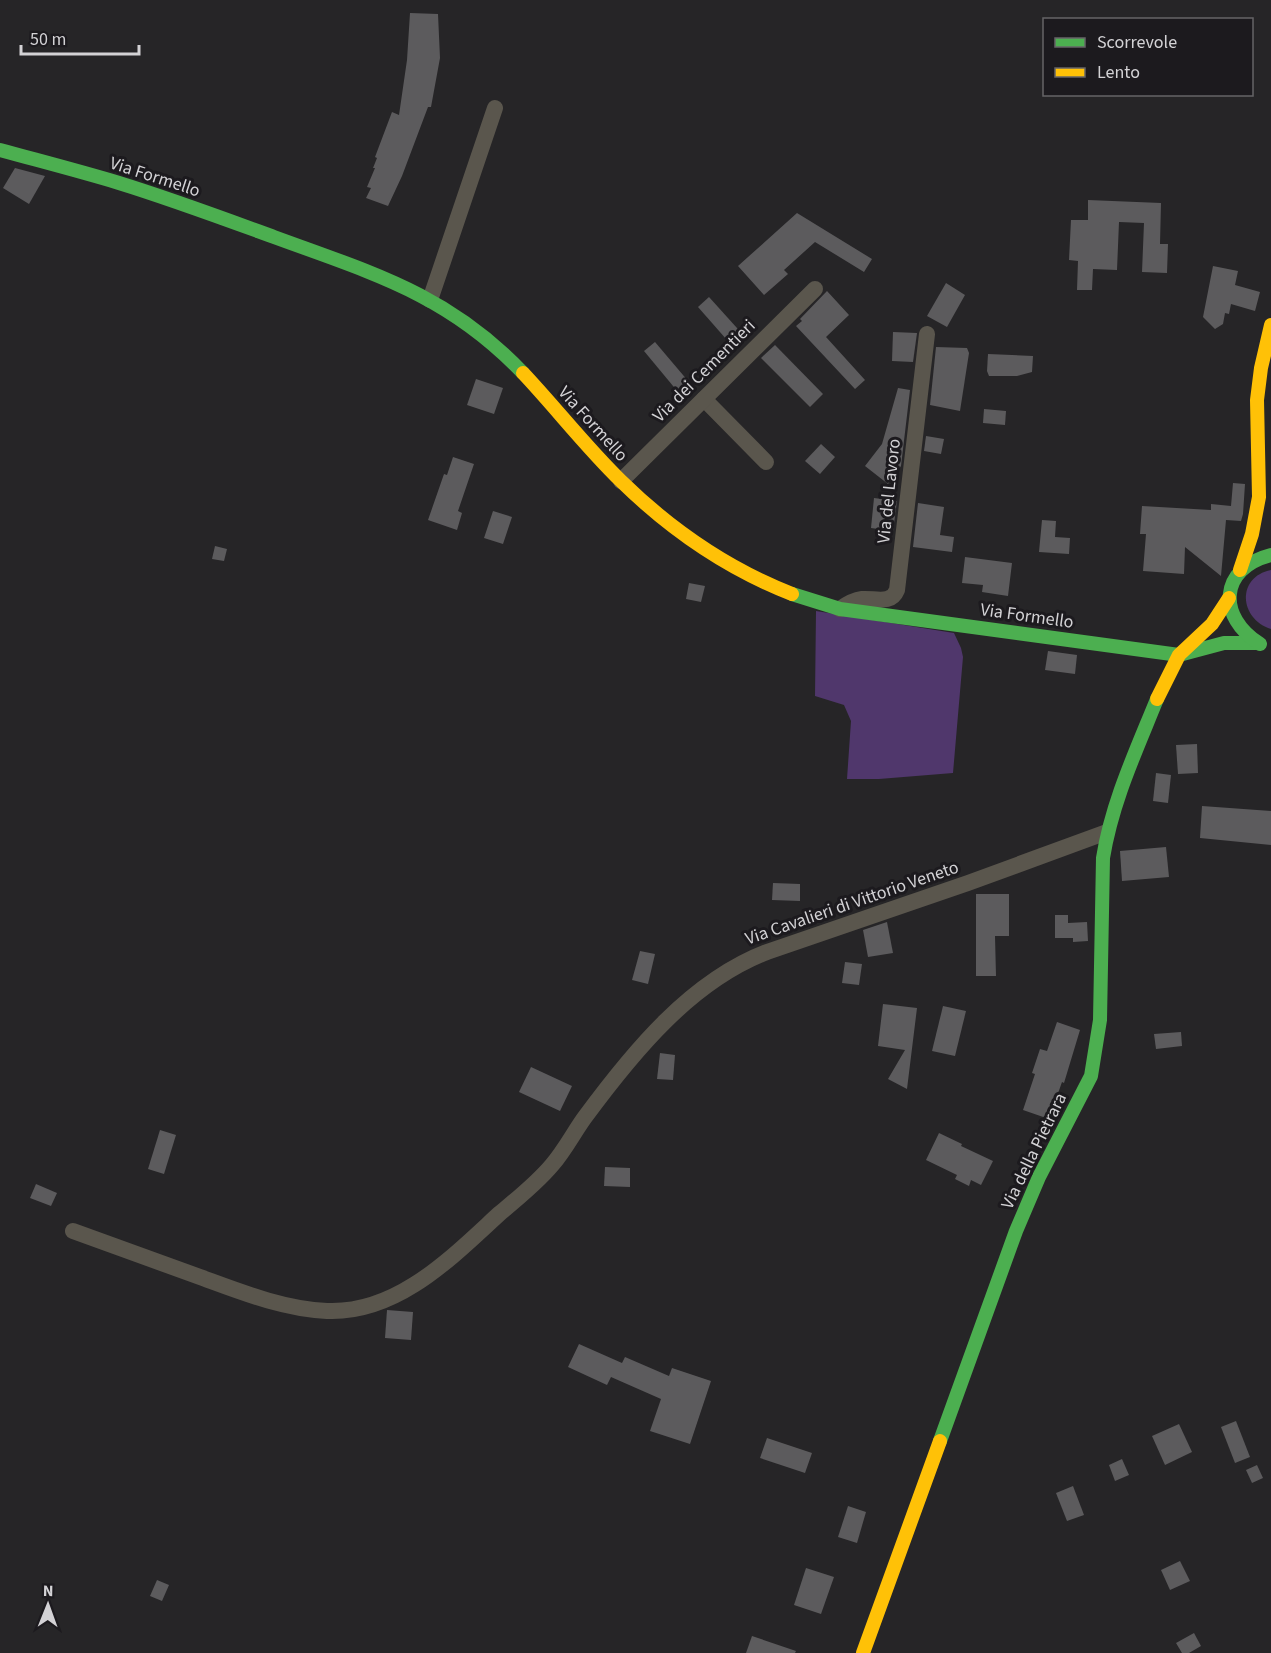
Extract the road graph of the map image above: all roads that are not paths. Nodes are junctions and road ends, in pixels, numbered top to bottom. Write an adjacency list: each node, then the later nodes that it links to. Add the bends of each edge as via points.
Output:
1 (495, 108): 4 (street)
2 (0, 150): 4 (main road, Via Formello, via 164,197 323,255)
3 (815, 289): 7 (street, Via dei Cementieri)
4 (430, 300): 10 (main road, Via Formello, via 494,344)
5 (1271, 325): 9 (main road, via 1257,391)
6 (927, 334): 15 (street, Via del Lavoro, via 897,590 887,599 858,600)
7 (704, 399): 8 (street); 10 (street, Via dei Cementieri)
8 (766, 462)
9 (1260, 472): 11 (main road); 13 (main road, via 1253,533)
10 (621, 481): 15 (main road, Via Formello, via 671,525 714,555 787,593)
11 (1269, 511)
12 (1271, 555): 13 (main road)
13 (1240, 570): 14 (main road)
14 (1229, 598): 16 (main road, via 1233,620); 18 (main road, via 1212,624)
15 (840, 609): 18 (main road, Via Formello)
16 (1257, 643): 17 (main road); 18 (main road, via 1224,643)
17 (1271, 646)
18 (1179, 655): 19 (main road, Via della Pietrara, via 1152,709)
19 (1107, 832): 20 (street, Via Cavalieri di Vittorio Veneto, via 767,952 716,978 628,1064 545,1173 441,1265 381,1303 341,1311 287,1305); 21 (main road, Via della Pietrara, via 1102,876 1099,1030 1093,1069 1016,1231)
20 (73, 1231)
21 (862, 1653)

